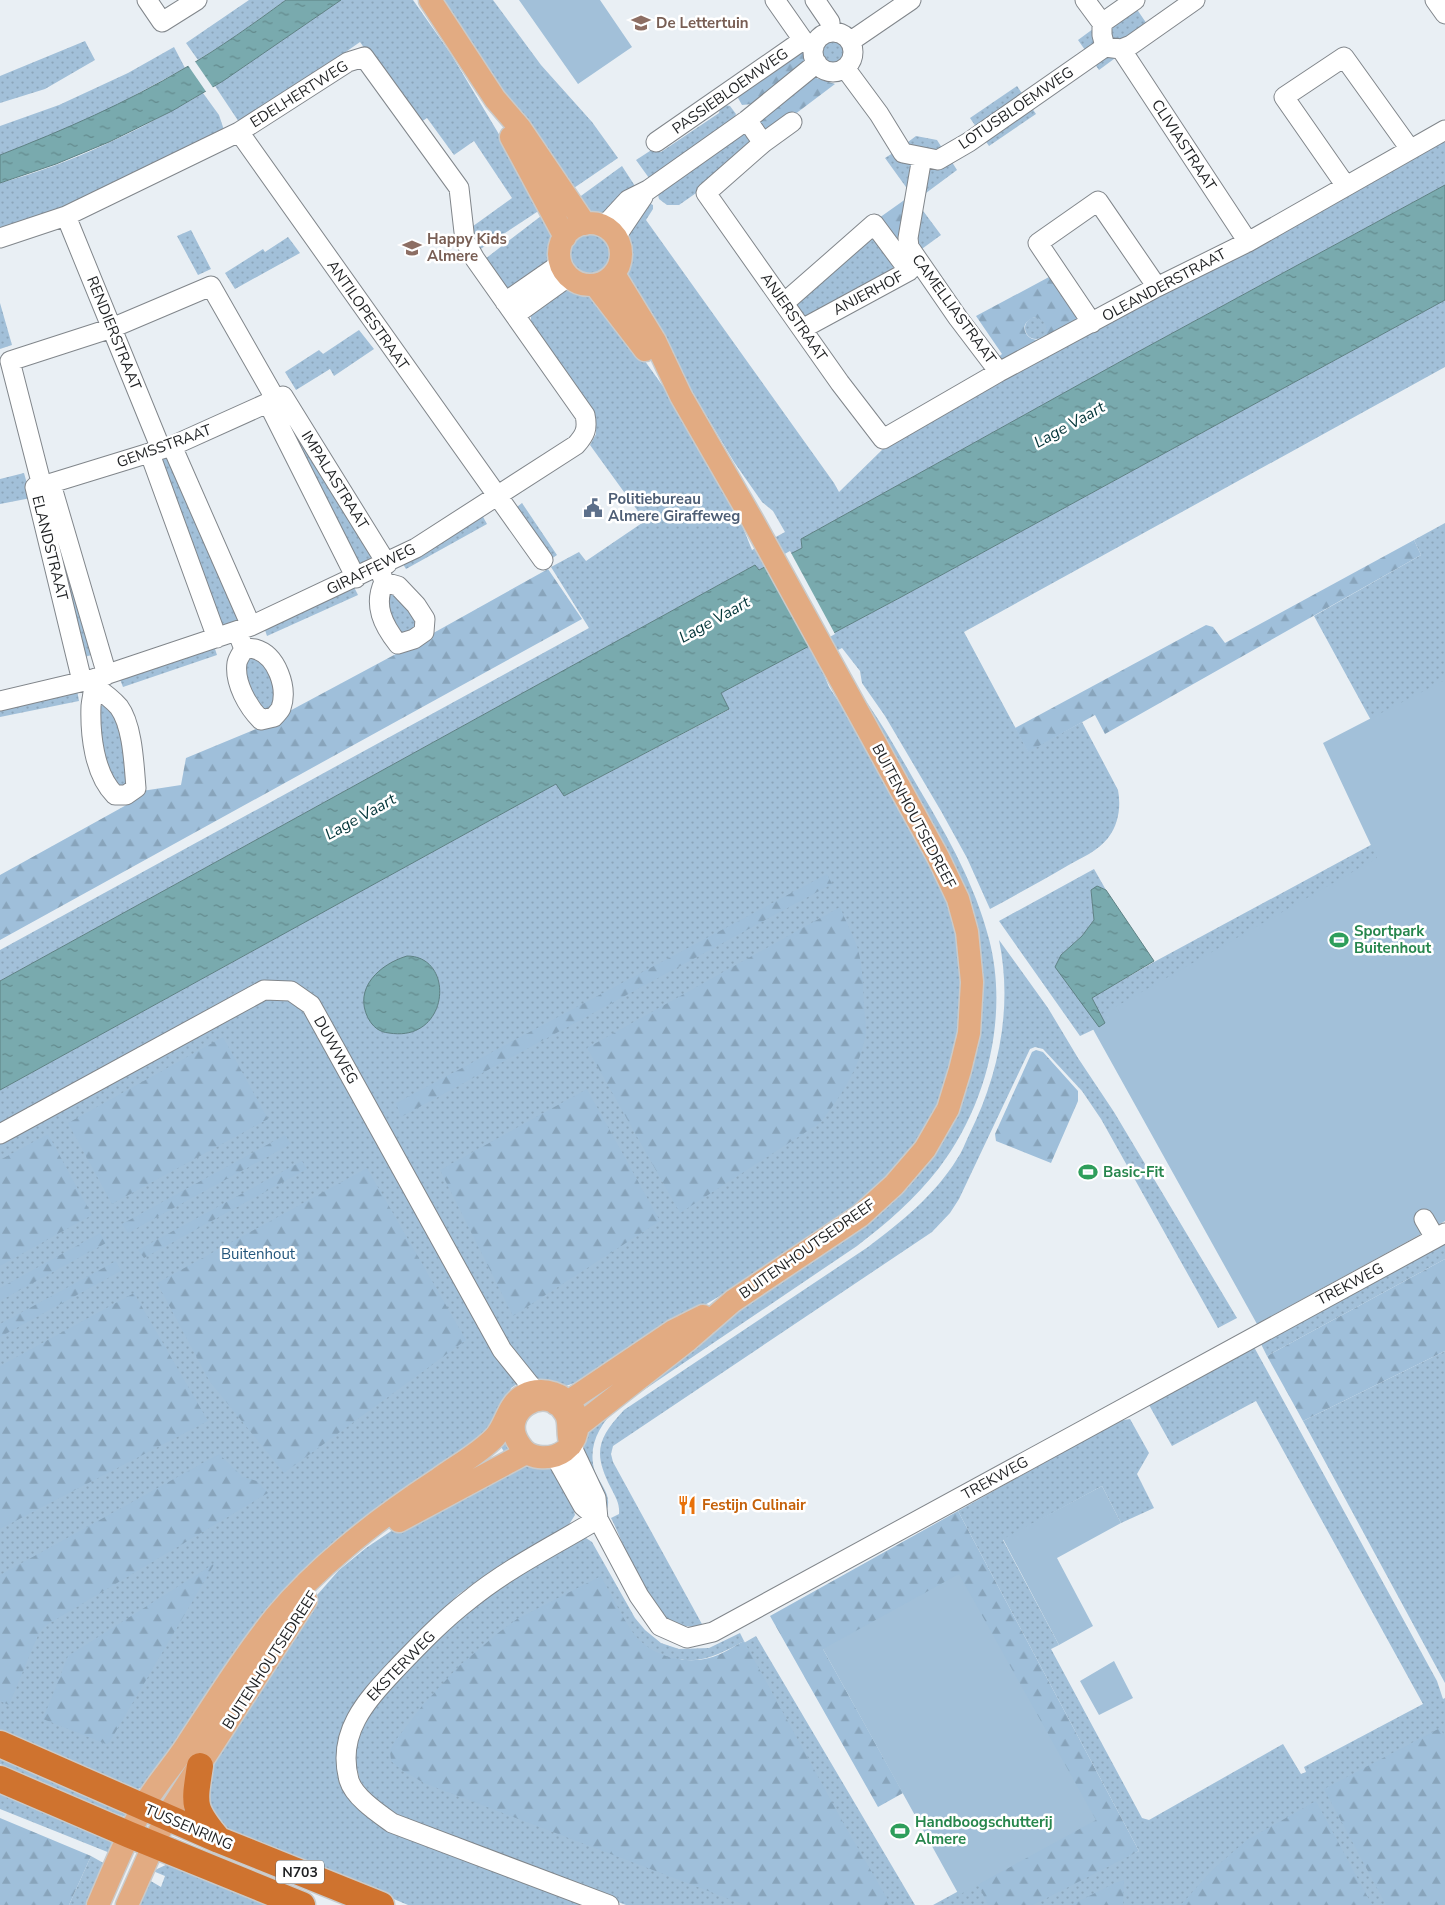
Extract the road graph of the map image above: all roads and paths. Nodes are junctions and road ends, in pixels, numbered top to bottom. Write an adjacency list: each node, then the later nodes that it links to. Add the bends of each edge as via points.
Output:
1 (147, 0): 2 (street, via 162,22)
2 (197, 0)
3 (430, 0): 18 (main road)
4 (776, 0): 16 (street)
5 (815, 0): 13 (street, via 830,22)
6 (911, 0): 14 (street)
7 (1085, 0): 12 (street)
8 (1135, 0): 12 (street)
9 (1195, 0): 15 (street, LOTUSBLOEMWEG, via 1131,45)
10 (1436, 0): 11 (street)
11 (1445, 14)
12 (1102, 23): 15 (street, via 1102,35)
13 (830, 32): 14 (street, via 842,33); 16 (street, via 820,37)
14 (850, 41): 17 (street, via 852,59)
15 (1113, 48): 26 (street, LOTUSBLOEMWEG, via 938,160); 32 (street, CLIVIASTRAAT)
16 (811, 50): 17 (street, via 821,67 833,72); 19 (street, PASSIEBLOEMWEG); 23 (street, PASSIEBLOEMWEG)
17 (845, 68): 26 (street, via 903,153)
18 (495, 99): 29 (main road); 30 (main road, via 509,134)
19 (747, 120): 24 (street); 29 (street, PASSIEBLOEMWEG, via 648,190)
20 (792, 122): 24 (street)
21 (1445, 130): 25 (street, OLEANDERSTRAAT)
22 (239, 132): 28 (street, EDELHERTWEG); 38 (street, EDELHERTWEG, via 348,62 364,57 459,188 465,241); 48 (street, ANTILOPESTRAAT)
23 (656, 142)
24 (764, 143): 37 (street, ANJERSTRAAT, via 706,193)
25 (1410, 149): 27 (street, OLEANDERSTRAAT); 27 (street, via 1344,57 1284,97)
26 (922, 157): 42 (street, CAMELLIASTRAAT, via 909,246)
27 (1346, 186): 32 (street, OLEANDERSTRAAT)
28 (66, 216): 31 (street, EDELHERTWEG); 40 (street, RENDIERSTRAAT)
29 (602, 229): 30 (main road, via 573,229); 34 (main road, via 621,249 620,262)
30 (565, 237): 33 (main road, via 559,254)
31 (0, 238)
32 (1248, 242): 36 (street, OLEANDERSTRAAT)
33 (564, 270): 35 (main road, via 585,285); 38 (street)
34 (614, 274): 35 (main road, via 606,282); 43 (main road, BUITENHOUTSEDREEF, via 655,341)
35 (595, 285): 43 (main road, BUITENHOUTSEDREEF)
36 (1157, 287): 39 (street, OLEANDERSTRAAT); 39 (street, via 1098,201 1038,243)
37 (784, 303): 41 (street, ANJERSTRAAT); 41 (street, ANJERHOF, via 874,224 909,271)
38 (510, 309): 48 (street, GIRAFFEWEG, via 585,415 588,426 576,446)
39 (1092, 323): 42 (street, OLEANDERSTRAAT)
40 (112, 328): 44 (street, IMPALASTRAAT, via 211,286); 46 (street, RENDIERSTRAAT); 47 (street, ELANDSTRAAT, via 10,361)
41 (802, 329): 45 (street, ANJERSTRAAT)
42 (999, 372): 45 (street, OLEANDERSTRAAT)
43 (682, 396): 60 (main road, BUITENHOUTSEDREEF, via 938,857 958,899 972,982 969,1033 948,1109 924,1149 860,1216)
44 (276, 400): 46 (street, GEMSSTRAAT); 50 (street, IMPALASTRAAT); 51 (street, IMPALASTRAAT)
45 (883, 439)
46 (161, 450): 47 (street, GEMSSTRAAT); 52 (street, RENDIERSTRAAT); 53 (street, RENDIERSTRAAT)
47 (46, 485): 55 (street, ELANDSTRAAT); 55 (street, ELANDSTRAAT, via 35,487)
48 (499, 496): 49 (street, ANTILOPESTRAAT); 50 (street, GIRAFFEWEG)
49 (543, 560)
50 (383, 571): 51 (street, GIRAFFEWEG)
51 (356, 578): 52 (street, GIRAFFEWEG)
52 (244, 628): 53 (street, GIRAFFEWEG); 54 (street, RENDIERSTRAAT)
53 (217, 638): 55 (street, GIRAFFEWEG)
54 (244, 648)
55 (94, 680): 55 (street, via 120,709 132,742 136,788 126,795 115,795 108,788 97,761 90,730); 56 (street, GIRAFFEWEG)
56 (0, 701)
57 (0, 1134): 61 (street, DUWWEG, via 264,990 291,991 311,1005)
58 (1424, 1219): 59 (street, TREKWEG)
59 (1440, 1236): 64 (street, TREKWEG, via 713,1632 686,1638 660,1626 639,1596)
60 (733, 1302): 61 (main road, BUITENHOUTSEDREEF, via 673,1331 620,1365); 62 (main road, BUITENHOUTSEDREEF)
61 (534, 1406): 62 (main road, via 576,1415); 63 (main road, via 518,1443); 65 (main road, BUITENHOUTSEDREEF, via 482,1449 398,1506)
62 (568, 1442): 63 (main road, via 541,1458); 64 (street, TREKWEG, via 584,1506)
63 (528, 1454): 65 (main road, BUITENHOUTSEDREEF)
64 (598, 1519): 78 (street, EKSTERWEG, via 469,1599 420,1643 369,1697 353,1722 346,1753 350,1782 369,1807 392,1823)
65 (349, 1550): 66 (main road, BUITENHOUTSEDREEF)
66 (330, 1568): 68 (main road, BUITENHOUTSEDREEF, via 290,1624); 70 (main road, BUITENHOUTSEDREEF, via 304,1585 277,1615)
67 (0, 1744): 70 (highway, TUSSENRING / N703)
68 (200, 1766): 71 (main road, BUITENHOUTSEDREEF); 73 (highway, via 195,1799 200,1816)
69 (0, 1779): 72 (highway, TUSSENRING / N703)
70 (143, 1807): 71 (highway, TUSSENRING / N703); 72 (main road, BUITENHOUTSEDREEF)
71 (166, 1817): 72 (main road, BUITENHOUTSEDREEF); 73 (highway, TUSSENRING / N703)
72 (141, 1840): 74 (main road); 75 (main road); 76 (highway, TUSSENRING / N703)
73 (219, 1840): 77 (highway, TUSSENRING / N703)
74 (98, 1905)
75 (127, 1905)
76 (302, 1905)
77 (381, 1905)
78 (609, 1905)

